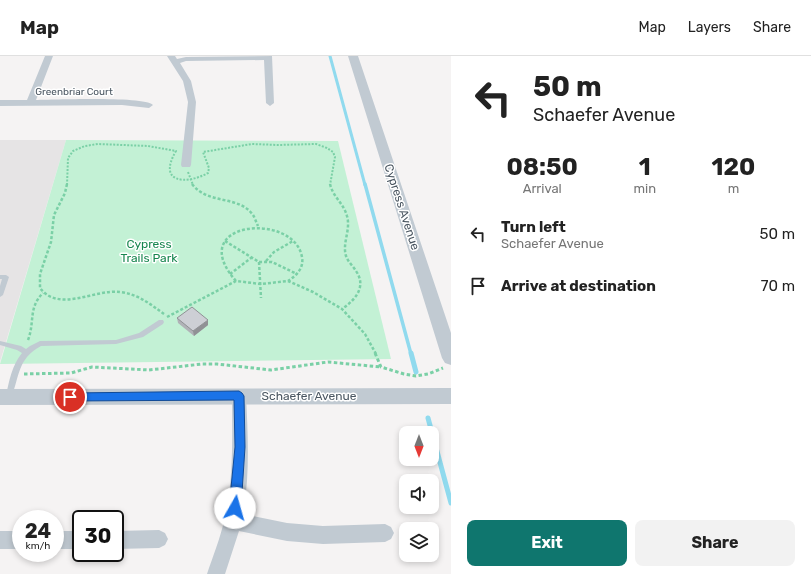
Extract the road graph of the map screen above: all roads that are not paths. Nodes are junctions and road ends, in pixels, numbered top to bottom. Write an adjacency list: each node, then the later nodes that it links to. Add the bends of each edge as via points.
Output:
1 (50, 56): 6 (street)
2 (353, 56): 15 (street, Cypress Avenue)
3 (268, 57): 4 (street); 7 (street)
4 (173, 59): 9 (street, via 187,80 192,102)
5 (0, 103): 6 (street, Greenbriar Court)
6 (30, 103): 8 (street, Greenbriar Court, via 122,102)
7 (270, 103)
8 (149, 106)
9 (186, 165)
10 (0, 277): 11 (lane, via 6,277)
11 (0, 295)
12 (161, 322): 14 (lane, via 141,335 116,342 40,344)
13 (0, 343): 14 (lane)
14 (25, 352): 18 (lane)
15 (447, 363)
16 (239, 396): 17 (street, Schaefer Avenue); 18 (street, Schaefer Avenue); 19 (street, via 240,454)
17 (451, 396)
18 (4, 397)
19 (233, 521): 20 (street, via 287,532 323,535); 25 (street)
20 (385, 533)
21 (159, 539): 24 (street)
22 (0, 540): 23 (street)
23 (12, 540)
24 (124, 540)
25 (216, 574)

